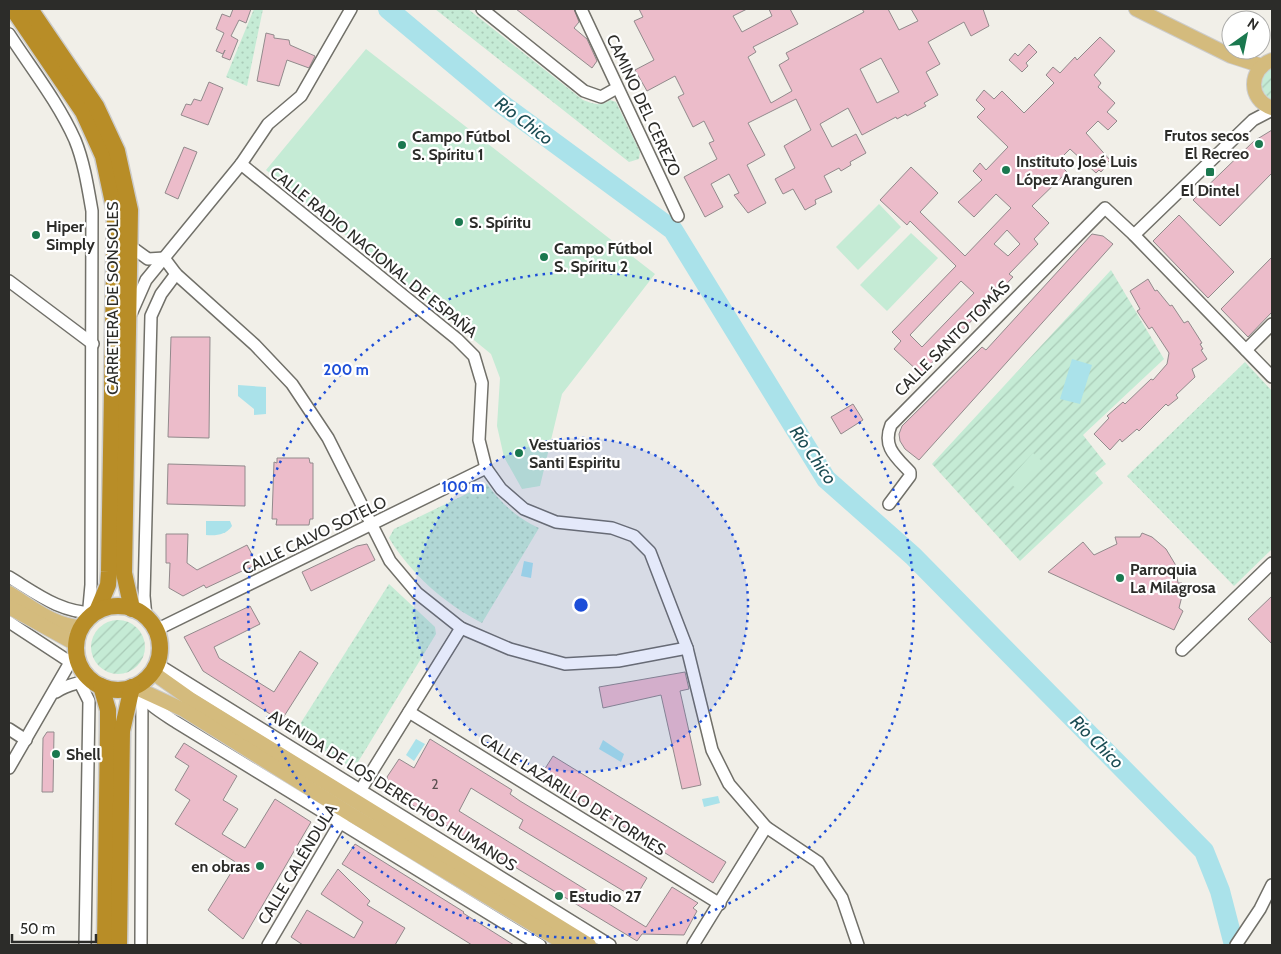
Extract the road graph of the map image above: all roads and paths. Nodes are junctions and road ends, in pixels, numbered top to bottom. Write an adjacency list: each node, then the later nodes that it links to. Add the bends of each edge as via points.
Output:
1 (13, 9): 37 (highway, CARRETERA DE SONSOLES, via 83,112 103,156 115,212 109,572 108,585)
2 (30, 9): 20 (highway, CARRETERA DE SONSOLES, via 96,106 117,151 130,210)
3 (351, 9): 17 (street, via 301,96 268,124)
4 (482, 9): 13 (street, via 584,91 601,97)
5 (581, 9): 13 (street, CAMINO DEL CEREZO)
6 (1136, 9): 8 (main road)
7 (9, 34): 26 (street, CARRETERA DE SONSOLES, via 63,115 76,141 86,176 92,211 90,324)
8 (1221, 51)
9 (1235, 60): 12 (main road)
10 (1252, 60): 11 (main road)
11 (1267, 63): 12 (main road)
12 (1254, 80): 14 (main road)
13 (617, 88): 18 (street, CAMINO DEL CEREZO)
14 (1258, 99): 15 (main road); 16 (street)
15 (1272, 109): 16 (street)
16 (1253, 120): 19 (street)
17 (242, 164): 21 (street); 29 (street, CALLE RADIO NACIONAL DE ESPAÑA, via 458,339 474,356 482,383 479,440)
18 (678, 216)
19 (1134, 234): 27 (street); 30 (street, CALLE SANTO TOMÁS, via 1105,208 891,425 887,439 889,449 910,476)
20 (130, 246): 21 (street, via 148,259); 24 (highway, CARRETERA DE SONSOLES)
21 (164, 258): 22 (street); 24 (street, via 146,280)
22 (176, 274): 31 (street, via 255,345 292,384 328,438); 39 (street, via 150,316 144,596)
23 (9, 281): 26 (street)
24 (128, 322): 36 (highway, CARRETERA DE SONSOLES, via 124,573)
25 (1272, 324): 27 (street)
26 (93, 344): 37 (street, CARRETERA DE SONSOLES)
27 (1246, 350): 28 (street)
28 (1272, 377)
29 (486, 468): 31 (street, CALLE CALVO SOTELO); 41 (street, CALLE RADIO NACIONAL DE ESPAÑA, via 501,489 524,509 556,522 612,528 634,536 650,552)
30 (889, 504)
31 (371, 525): 39 (street, CALLE CALVO SOTELO); 40 (street, via 390,562 417,593)
32 (1272, 563): 42 (street)
33 (9, 577): 37 (street, via 57,607)
34 (9, 593): 37 (main road, via 68,626)
35 (9, 607): 43 (main road)
36 (132, 608): 37 (highway, via 114,607); 39 (highway)
37 (88, 614): 43 (highway)
38 (9, 622): 43 (street)
39 (151, 623): 45 (highway, via 159,641)
40 (461, 628): 41 (street, via 510,649 565,664 618,661); 48 (street, CALLE CALÉNDULA)
41 (688, 648): 55 (street, CALLE RADIO NACIONAL DE ESPAÑA, via 712,750 729,784)
42 (1182, 650)
43 (75, 655): 44 (highway); 46 (street)
44 (92, 683): 45 (highway, via 111,689); 46 (street, via 68,684); 59 (street, via 88,701); 60 (highway, via 108,710)
45 (142, 684): 47 (main road); 49 (street); 53 (main road, AVENIDA DE LOS DERECHOS HUMANOS, via 190,699); 61 (highway, via 122,731)
46 (54, 693): 51 (street)
47 (158, 703): 49 (street); 54 (main road)
48 (409, 712): 53 (street, CALLE CALÉNDULA); 57 (street, CALLE LAZARILLO DE TORMES)
49 (142, 722): 62 (street)
50 (9, 729): 51 (street)
51 (26, 740): 52 (street)
52 (9, 768)
53 (357, 795): 54 (street, CALLE CALÉNDULA); 65 (main road, AVENIDA DE LOS DERECHOS HUMANOS); 66 (street, AVENIDA DE LOS DERECHOS HUMANOS)
54 (343, 818): 58 (street, CALLE CALÉNDULA); 63 (street); 64 (main road)
55 (766, 827): 57 (street); 68 (street, CALLE RADIO NACIONAL DE ESPAÑA, via 818,862 842,898)
56 (1272, 885): 69 (street)
57 (720, 904): 67 (street)
58 (272, 944)
59 (85, 945)
60 (105, 945)
61 (119, 945)
62 (141, 945)
63 (540, 945)
64 (567, 945)
65 (589, 945)
66 (610, 945)
67 (693, 945)
68 (858, 945)
69 (1236, 945)

